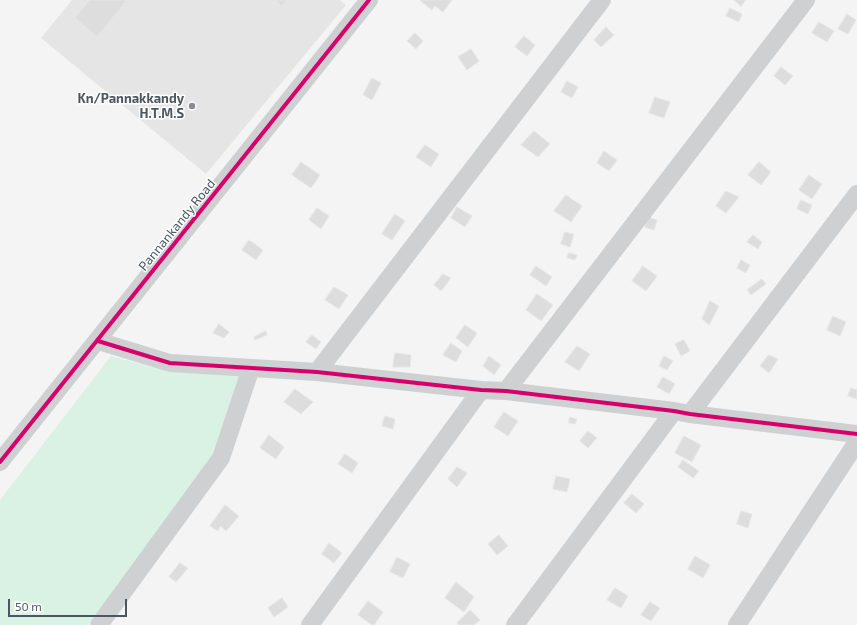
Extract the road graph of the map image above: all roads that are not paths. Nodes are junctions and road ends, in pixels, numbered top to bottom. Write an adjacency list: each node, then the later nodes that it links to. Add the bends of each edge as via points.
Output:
1 (369, 0): 5 (street, Pannankandy Road)
2 (602, 0): 7 (street)
3 (806, 0): 9 (street)
4 (857, 194): 10 (street)
5 (98, 340): 6 (street, via 170,363); 13 (street, Pannankandy Road)
6 (251, 368): 7 (street); 14 (street, via 221,458)
7 (317, 372): 8 (street)
8 (481, 390): 9 (street); 15 (street)
9 (506, 391): 10 (street)
10 (682, 412): 11 (street); 16 (street)
11 (857, 434)
12 (857, 442): 17 (street)
13 (0, 462)
14 (99, 625)
15 (310, 625)
16 (515, 625)
17 (737, 625)

